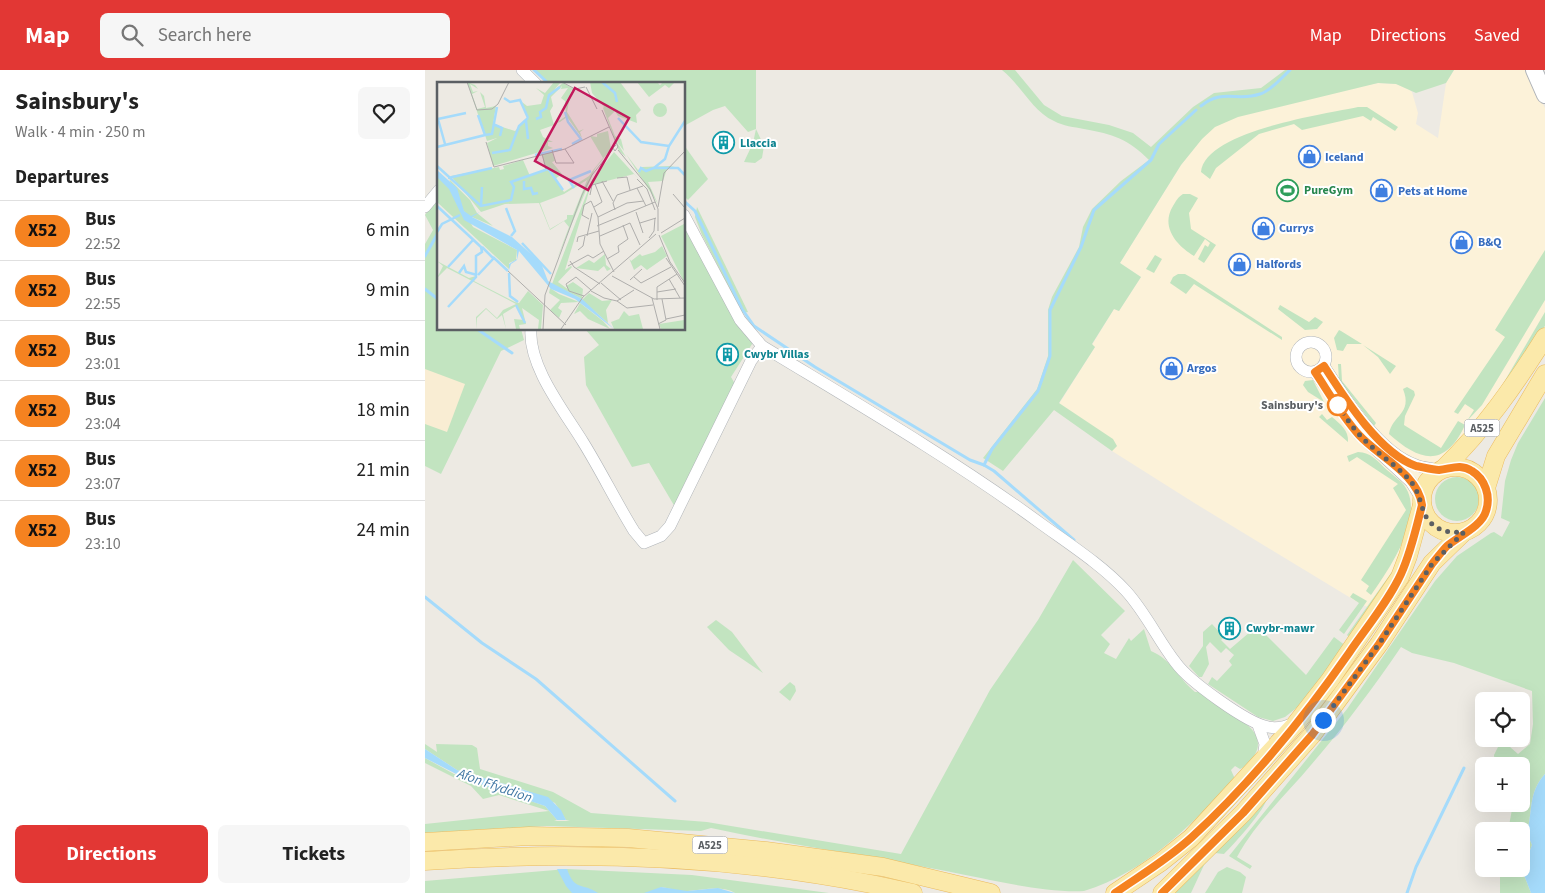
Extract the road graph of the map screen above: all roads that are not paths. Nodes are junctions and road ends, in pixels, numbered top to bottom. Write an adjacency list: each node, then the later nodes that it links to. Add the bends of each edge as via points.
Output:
1 (522, 70): 3 (street)
2 (1535, 70): 4 (street)
3 (535, 82)
4 (1545, 95)
5 (437, 193): 6 (street)
6 (425, 208)
7 (685, 216): 10 (street, via 739,320)
8 (531, 330): 10 (street, via 535,356 553,395 633,531 644,543 661,536 670,526 751,361)
9 (1545, 337): 12 (main road, A525, via 1493,416 1471,442)
10 (762, 346): 17 (street, via 939,453 1085,556 1131,597 1176,663 1192,679)
11 (1545, 374): 13 (main road, A525, via 1495,456)
12 (1441, 469): 13 (main road, via 1460,466 1471,470); 14 (main road, A525, via 1423,487); 14 (street, via 1416,465 1398,456 1319,369 1359,434 1411,482)
13 (1486, 488): 15 (main road, A525, via 1488,500 1483,519)
14 (1421, 502): 15 (main road, via 1428,520 1441,530); 16 (main road, A525, via 1409,556 1399,577 1341,665)
15 (1464, 532): 24 (main road, A525, via 1432,564 1379,644 1312,735 1243,813)
16 (1299, 720): 17 (street, via 1284,727); 18 (main road, A525)
17 (1258, 725): 18 (street, via 1265,744)
18 (1263, 762): 23 (main road, A525, via 1191,838)
19 (425, 842): 22 (main road, A525, via 529,836 647,840 766,851 883,867)
20 (425, 861): 21 (main road, A525, via 601,855 666,859 842,879)
21 (913, 893)
22 (991, 893)
23 (1115, 893)
24 (1162, 893)

